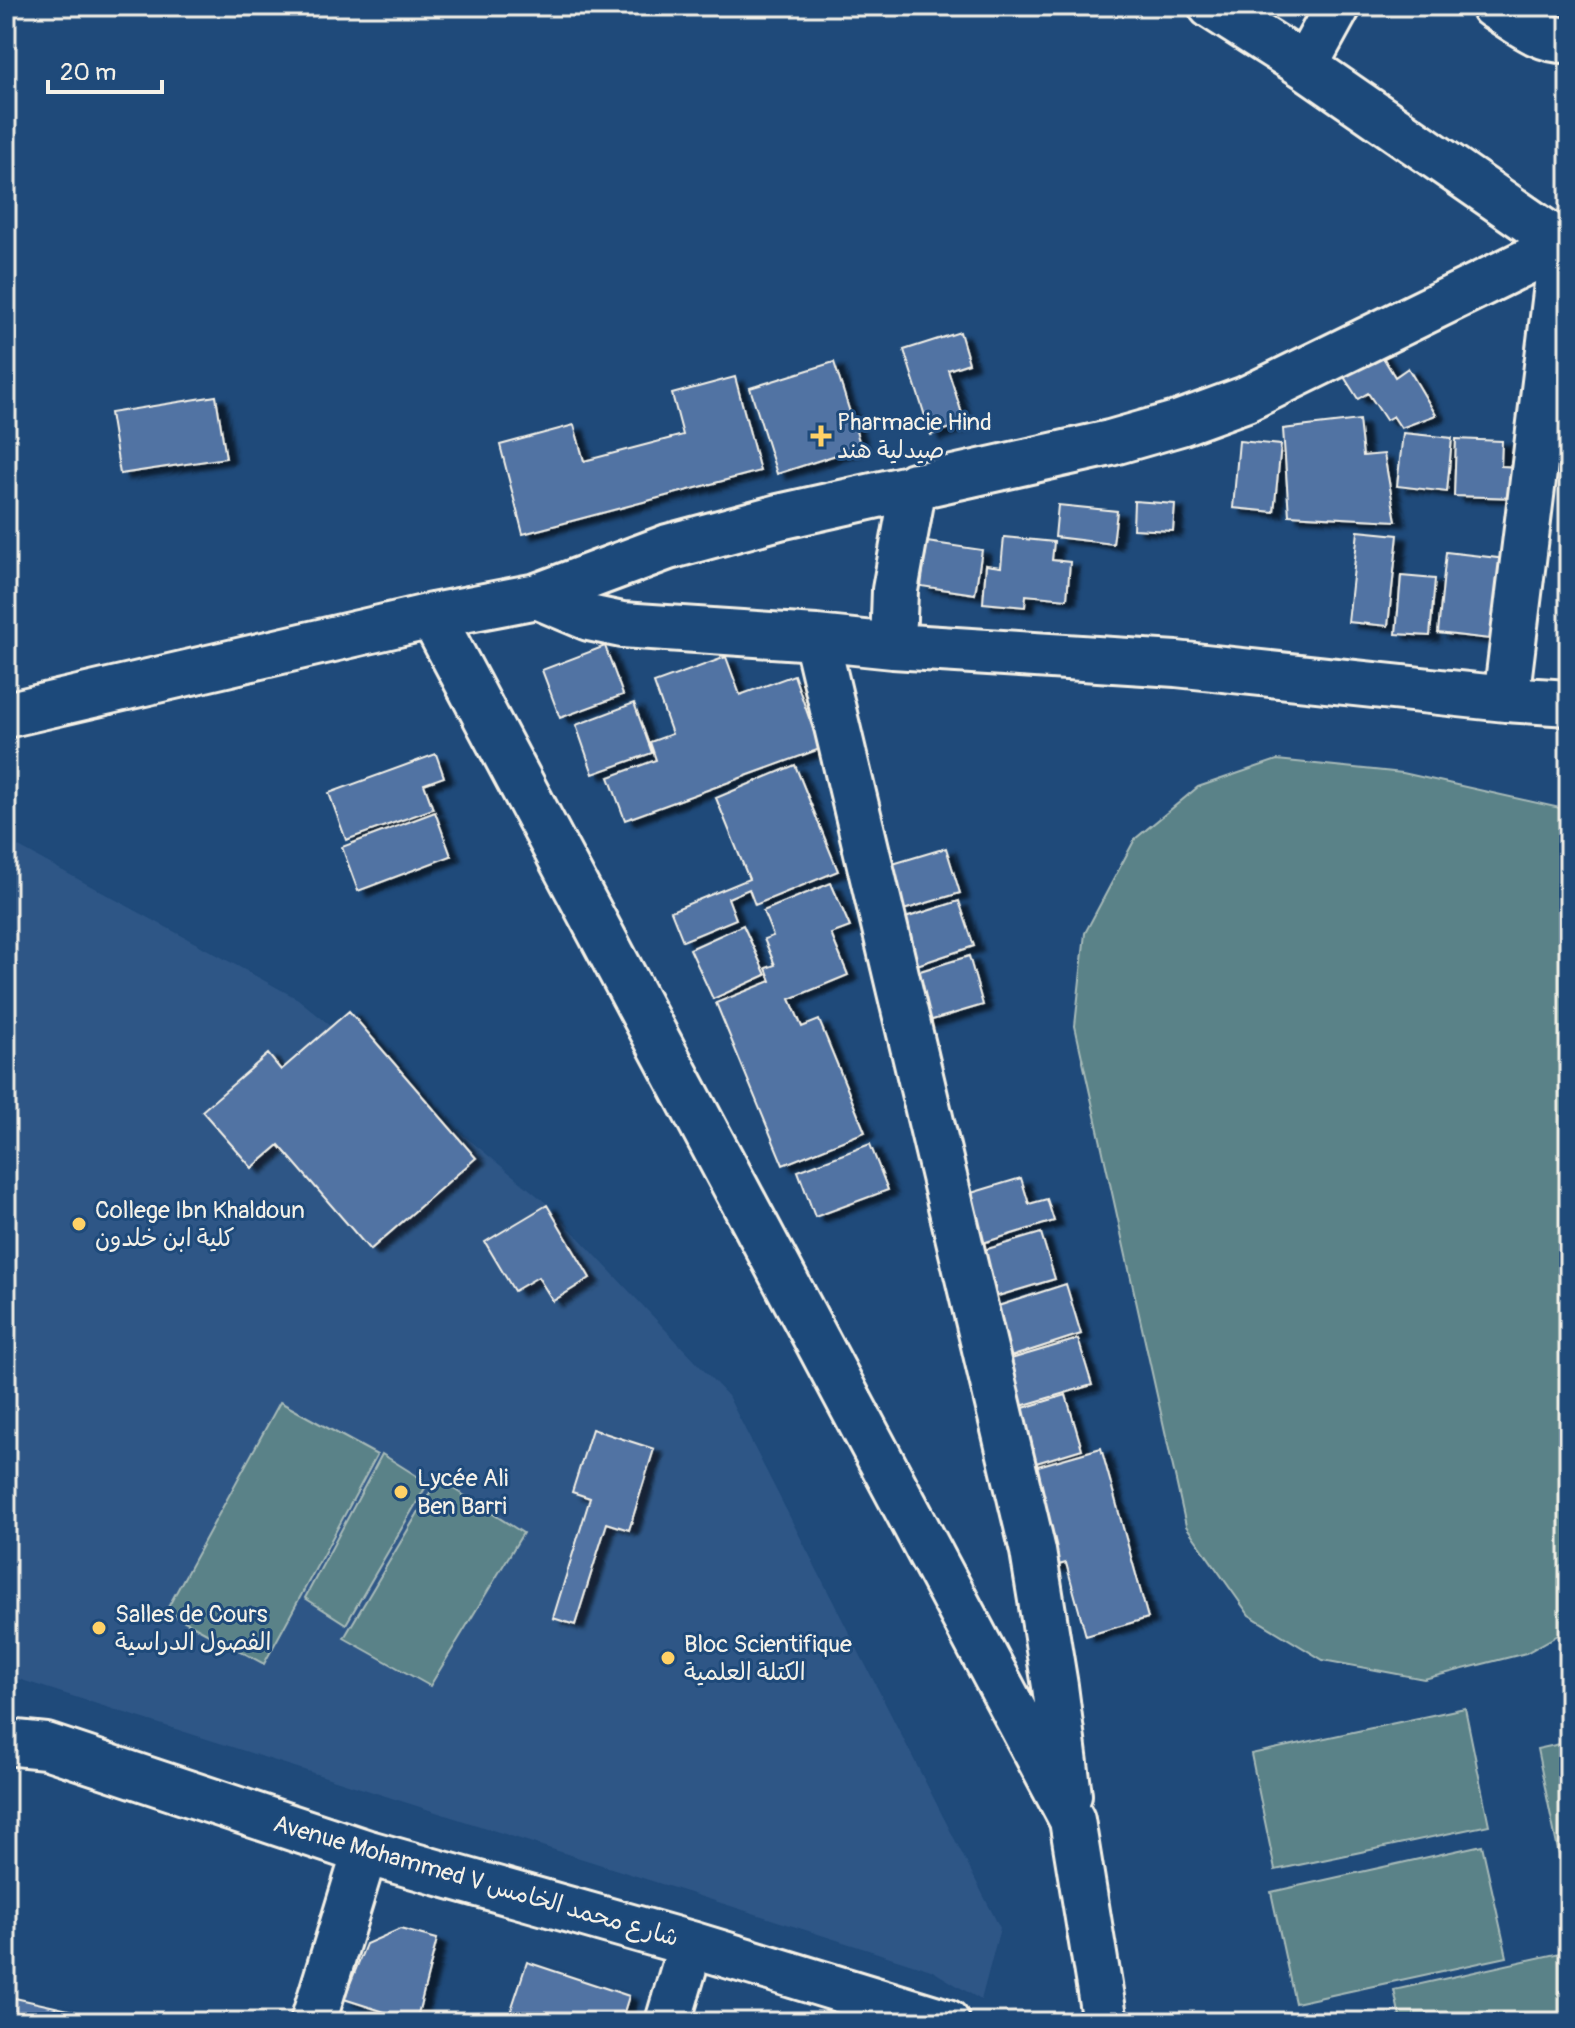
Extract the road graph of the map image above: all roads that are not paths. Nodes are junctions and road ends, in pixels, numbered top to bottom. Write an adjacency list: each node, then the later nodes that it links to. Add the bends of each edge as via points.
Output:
1 (1211, 6): 5 (street)
2 (1338, 6): 5 (street)
3 (1493, 6): 4 (street, via 1544,37)
4 (1569, 40)
5 (1305, 66): 6 (street)
6 (1565, 242): 7 (street, via 1246,399 1110,443); 12 (street)
7 (914, 485): 8 (street, via 668,547); 11 (street, via 895,590)
8 (537, 596): 9 (street); 10 (street, via 589,618 622,625)
9 (432, 616): 14 (street); 16 (street)
10 (816, 638): 11 (street); 16 (street, via 1033,1551)
11 (893, 646): 12 (street, via 1176,664)
12 (1506, 699): 13 (street)
13 (1569, 703)
14 (6, 715)
15 (6, 1742): 17 (street, Avenue Mohammed V شارع محمد الخامس, via 46,1746)
16 (1072, 1820): 22 (street)
17 (365, 1852): 18 (street, Avenue Mohammed V شارع محمد الخامس); 19 (street)
18 (691, 1944): 20 (street); 21 (street, Avenue Mohammed V شارع محمد الخامس)
19 (313, 2022)
20 (668, 2022)
21 (947, 2022)
22 (1105, 2022)

